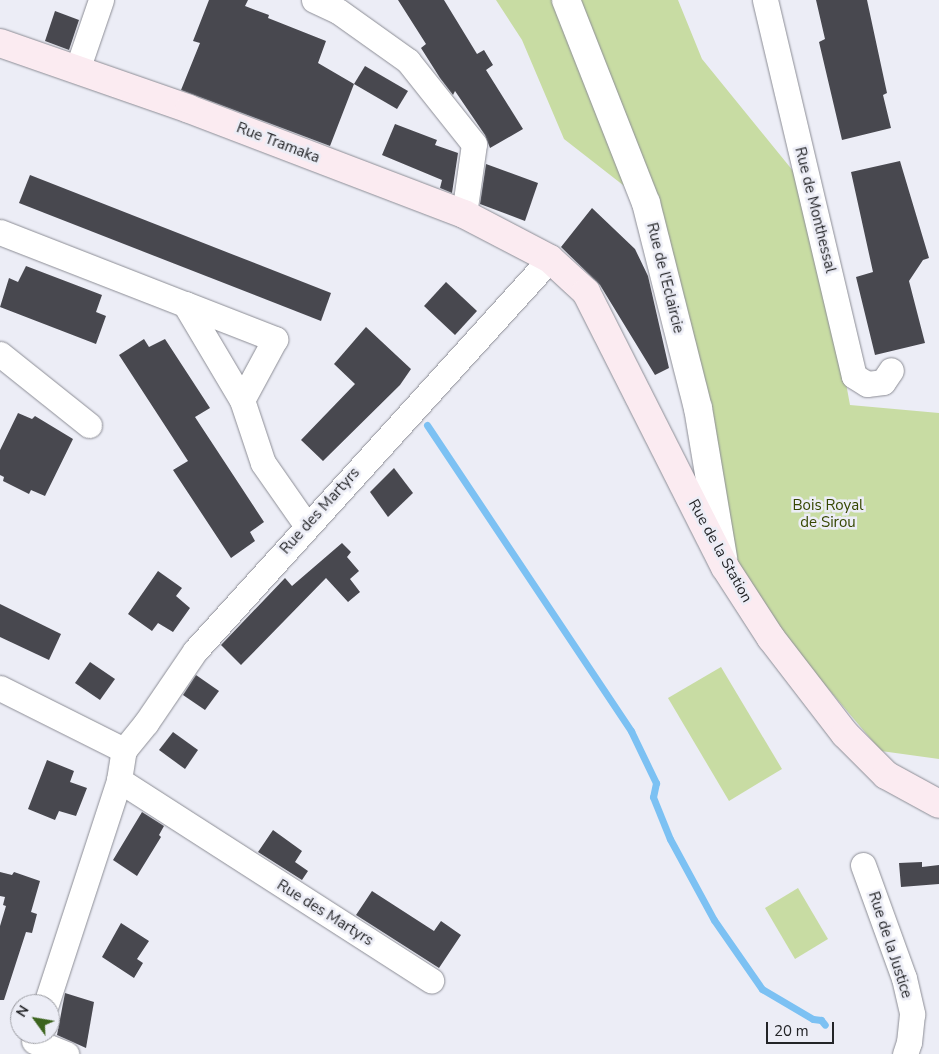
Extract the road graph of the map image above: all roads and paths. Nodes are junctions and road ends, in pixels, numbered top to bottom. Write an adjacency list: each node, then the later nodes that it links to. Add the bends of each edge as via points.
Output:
1 (101, 0): 6 (street)
2 (314, 0): 7 (street, via 338,11 408,62 474,144)
3 (566, 0): 16 (street, Rue de l'Eclaircie, via 646,203 698,408)
4 (764, 0): 12 (street, Rue de Monthessal, via 854,376 867,384 884,382)
5 (0, 43): 6 (main road, Rue Tramaka)
6 (77, 70): 7 (main road, Rue Tramaka)
7 (464, 214): 9 (main road, Rue Tramaka)
8 (1, 236): 10 (street)
9 (550, 259): 15 (street, Rue des Martyrs); 16 (main road, Rue de la Station, via 586,292)
10 (185, 304): 13 (street); 13 (street, via 276,339)
11 (0, 354): 14 (street)
12 (891, 370)
13 (242, 400): 15 (street, via 263,463)
14 (89, 426)
15 (307, 526): 18 (street, Rue des Martyrs, via 195,651)
16 (725, 567): 20 (main road, Rue de la Station, via 771,638 845,734 886,775)
17 (0, 688): 18 (street)
18 (124, 750): 19 (street, Rue des Martyrs)
19 (119, 780): 22 (street, Rue des Martyrs); 23 (street, Rue des Martyrs)
20 (939, 804)
21 (863, 865): 26 (street, Rue de la Justice, via 904,978 912,1014 910,1042)
22 (431, 980)
23 (49, 994)
24 (36, 1044): 25 (street)
25 (67, 1054)
26 (905, 1054)

